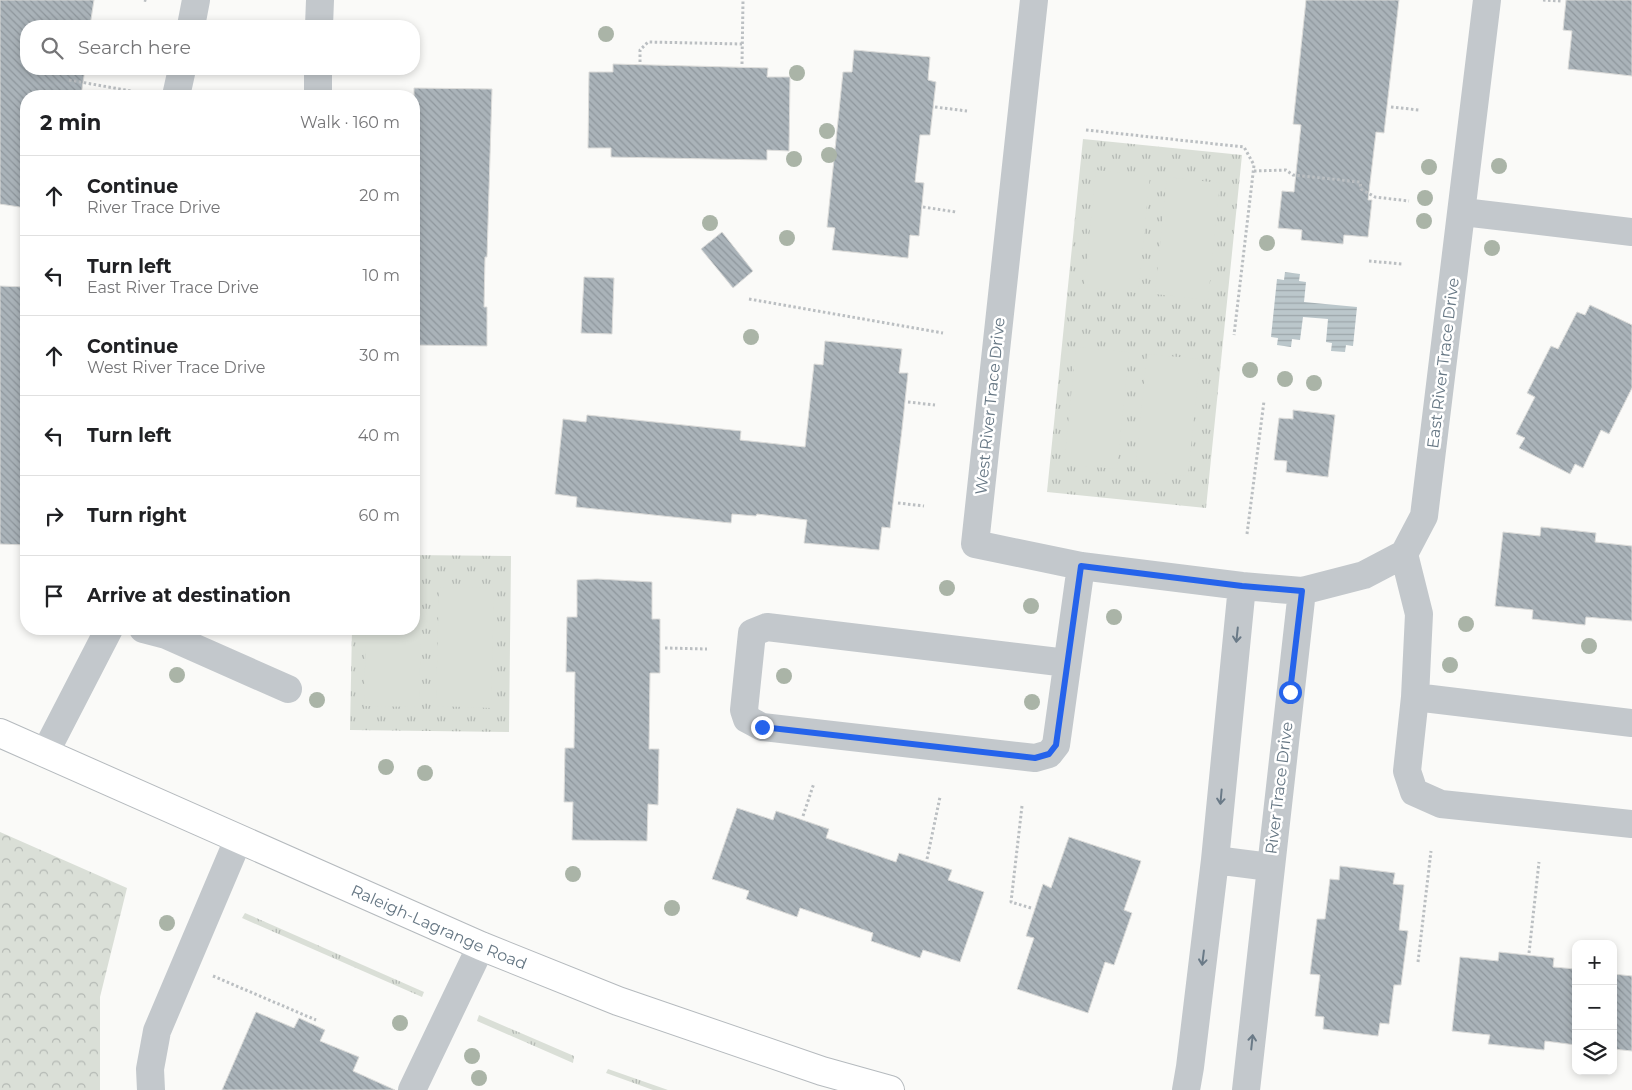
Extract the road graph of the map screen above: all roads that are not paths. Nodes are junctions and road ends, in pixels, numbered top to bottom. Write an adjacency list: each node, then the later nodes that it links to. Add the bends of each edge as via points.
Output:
1 (196, 0): 5 (street)
2 (320, 0): 6 (street)
3 (1034, 0): 14 (street, West River Trace Drive, via 975,544)
4 (1487, 0): 11 (street, East River Trace Drive)
5 (192, 20)
6 (319, 20)
7 (181, 75): 9 (street)
8 (318, 75): 10 (street)
9 (177, 90)
10 (318, 90)
11 (1463, 212): 12 (street); 13 (street, East River Trace Drive, via 1424,516)
12 (1632, 232)
13 (1404, 554): 16 (street, via 1364,575); 21 (street, via 1419,614)
14 (1081, 566): 15 (street, West River Trace Drive); 19 (street)
15 (1242, 586): 16 (street); 27 (street, one-way to 27)
16 (1302, 591): 28 (street, River Trace Drive)
17 (105, 635): 24 (street)
18 (166, 635): 20 (street)
19 (1067, 663): 19 (street, via 1056,745 1049,754 1035,758 762,727 747,720 744,710 752,633 767,627)
20 (288, 689)
21 (1416, 697): 22 (street); 25 (street, via 1407,771 1414,792 1441,804)
22 (1632, 723)
23 (0, 733): 24 (main road, Raleigh-Lagrange Road)
24 (45, 753): 26 (main road, Raleigh-Lagrange Road)
25 (1632, 824)
26 (238, 840): 29 (main road, Raleigh-Lagrange Road); 30 (street, via 158,1032 150,1069)
27 (1215, 860): 28 (street, River Trace Drive); 33 (street, one-way to 33)
28 (1270, 867): 34 (street, River Trace Drive, one-way to 28)
29 (481, 946): 31 (street); 32 (main road, Raleigh-Lagrange Road, via 697,1030)
30 (151, 1090)
31 (412, 1090)
32 (890, 1090)
33 (1186, 1090)
34 (1246, 1090)

